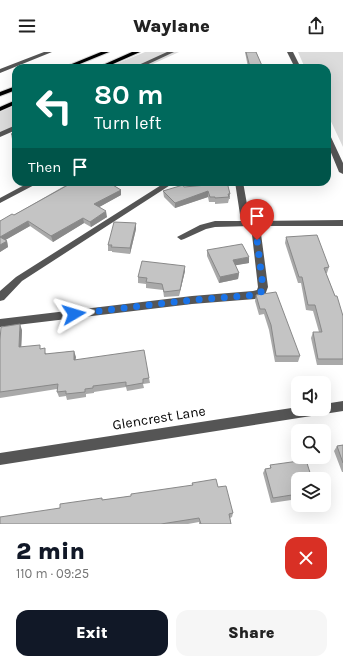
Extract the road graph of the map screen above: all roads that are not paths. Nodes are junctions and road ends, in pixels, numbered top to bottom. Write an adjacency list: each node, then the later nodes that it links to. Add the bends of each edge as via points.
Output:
1 (49, 52): 6 (street)
2 (106, 52): 7 (main road)
3 (138, 52): 8 (main road)
4 (171, 52): 9 (street)
5 (290, 52): 10 (street)
6 (18, 64)
7 (75, 64)
8 (109, 64)
9 (144, 64)
10 (296, 64)
11 (12, 66): 12 (street)
12 (0, 71)
13 (12, 90): 14 (main road)
14 (0, 94)
15 (12, 104): 16 (main road)
16 (0, 109)
17 (12, 129): 18 (street)
18 (0, 135)
19 (331, 144): 20 (street)
20 (343, 172)
21 (28, 186): 24 (street)
22 (165, 186): 28 (street, via 19,280)
23 (240, 186): 26 (street)
24 (0, 201)
25 (343, 223): 26 (street)
26 (250, 224): 27 (street, via 215,224); 29 (street, via 263,287 261,292 255,295)
27 (181, 237)
28 (0, 297)
29 (0, 323)
30 (343, 406): 31 (street, Glencrest Lane)
31 (331, 408)
32 (291, 414): 33 (street, Glencrest Lane)
33 (0, 460)

